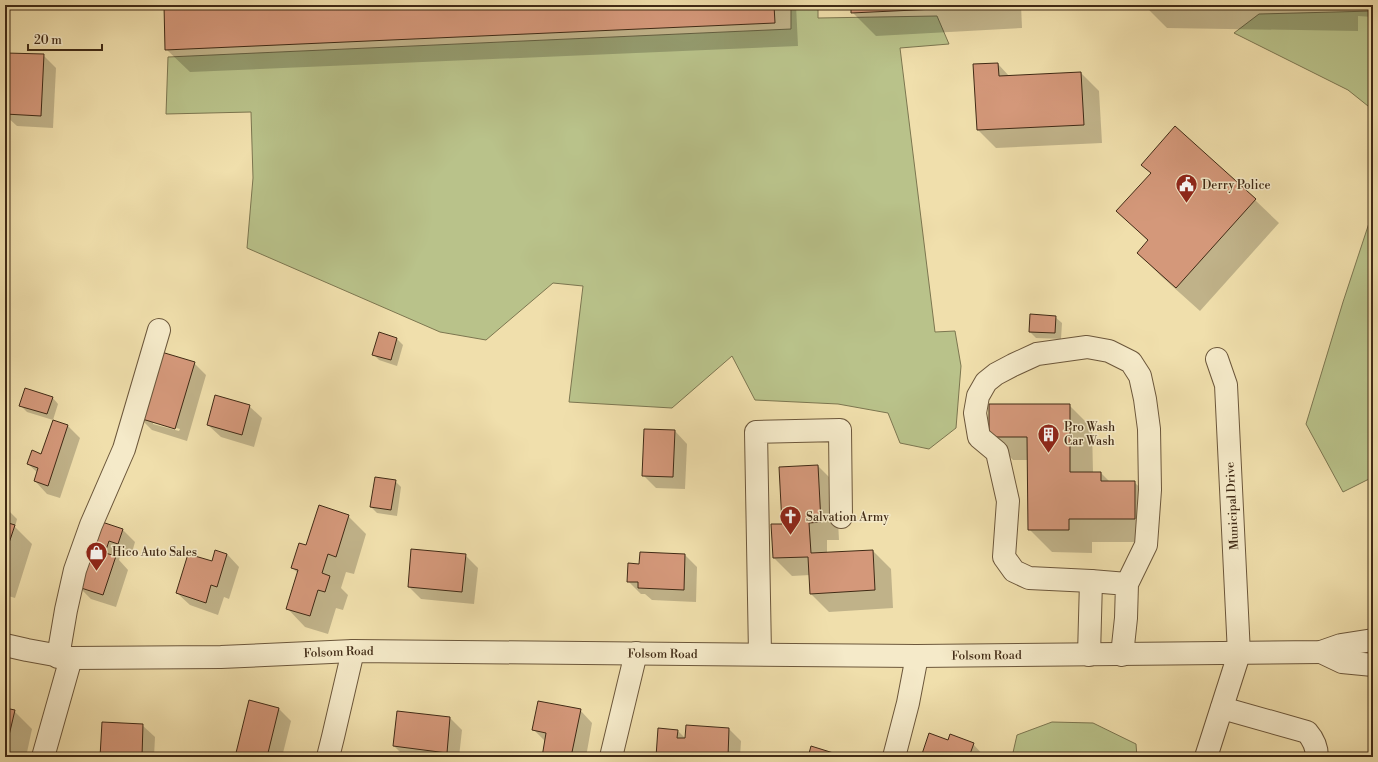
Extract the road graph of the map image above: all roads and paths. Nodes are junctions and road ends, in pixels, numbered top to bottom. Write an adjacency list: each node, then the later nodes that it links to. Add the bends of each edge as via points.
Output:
1 (159, 330): 16 (street, via 124,449 91,525 75,570 66,610)
2 (1217, 359): 12 (street, Municipal Drive, via 1226,385)
3 (841, 517): 11 (street, via 840,430 756,432)
4 (1091, 581): 5 (street); 5 (street, via 1029,578 1014,571 1004,557 1008,501 997,452 979,437 975,413 978,396 986,382 996,374 1038,354 1087,347 1109,351 1131,362 1140,376 1145,399 1149,428 1150,490 1146,546); 13 (street)
5 (1127, 584): 14 (street)
6 (1373, 640): 9 (street, Folsom Road, via 1341,645)
7 (5, 645): 16 (street, Folsom Road)
8 (353, 651): 10 (street, Folsom Road); 16 (street, Folsom Road, via 213,657); 20 (street)
9 (1321, 652): 12 (street, Folsom Road); 17 (street, Folsom Road, via 1342,662)
10 (636, 653): 11 (street, Folsom Road); 21 (street)
11 (760, 654): 15 (street, Folsom Road)
12 (1239, 654): 14 (street, Folsom Road); 18 (street)
13 (1089, 655): 14 (street, Folsom Road); 15 (street, Folsom Road)
14 (1122, 655)
15 (917, 656): 22 (street)
16 (64, 657): 19 (street)
17 (1373, 665)
18 (1222, 708): 23 (street); 24 (street, via 1307,732 1312,738)
19 (43, 757)
20 (328, 757)
21 (610, 757)
22 (894, 757)
23 (1206, 757)
24 (1317, 757)

